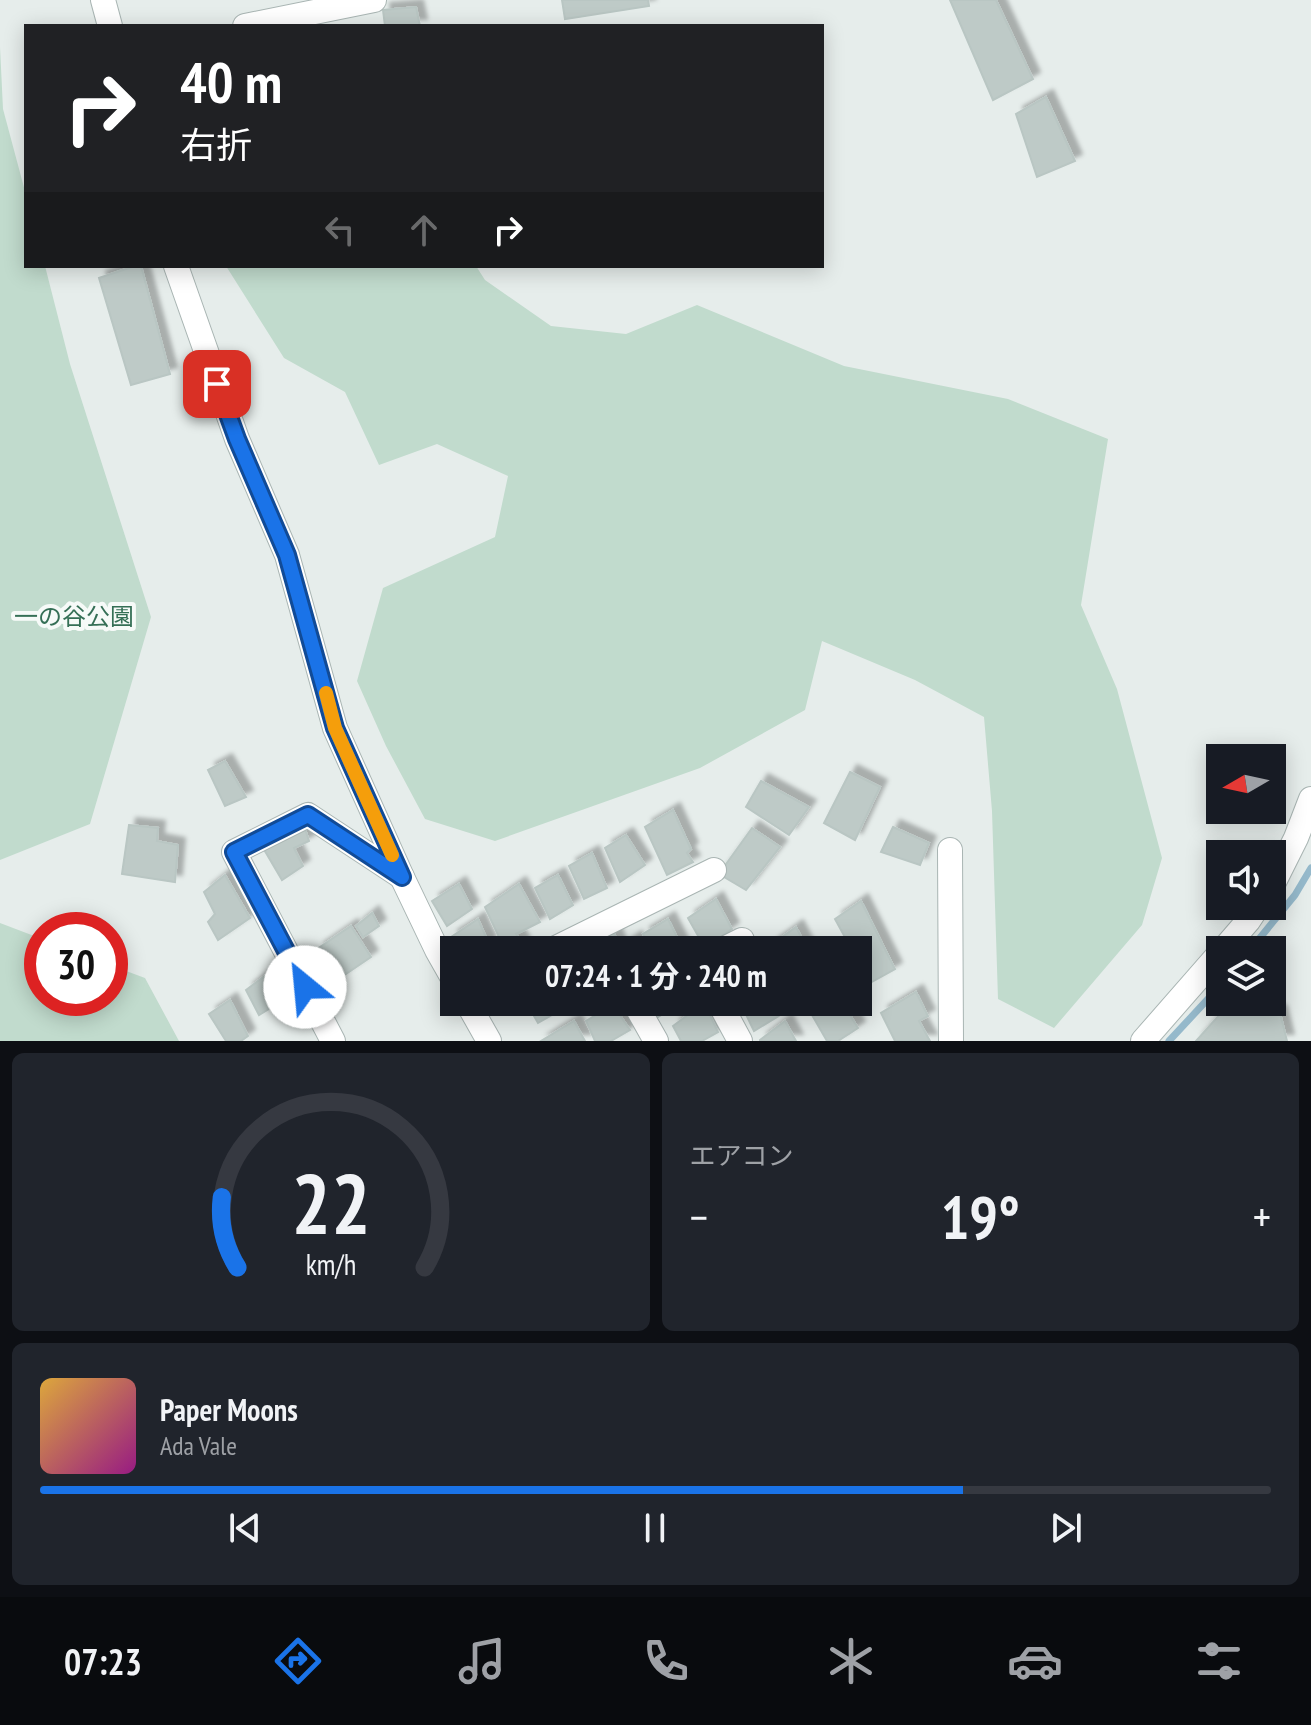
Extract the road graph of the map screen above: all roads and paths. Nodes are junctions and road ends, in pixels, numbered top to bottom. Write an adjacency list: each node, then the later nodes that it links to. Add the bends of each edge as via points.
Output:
1 (103, 0): 4 (street)
2 (374, 0): 3 (street)
3 (306, 6): 5 (street)
4 (109, 24)
5 (251, 24)
6 (177, 268): 11 (street, via 237,439 287,555 335,728)
7 (1311, 799): 9 (street)
8 (950, 850): 24 (street)
9 (1286, 858)
10 (714, 870): 13 (street)
11 (402, 877): 15 (street); 20 (street, via 308,815 234,852)
12 (1249, 920): 14 (street)
13 (580, 936)
14 (1235, 936)
15 (440, 955)
16 (1206, 969): 25 (street)
17 (475, 1016): 21 (street)
18 (642, 1016): 22 (street)
19 (727, 1016): 23 (street)
20 (333, 1041)
21 (489, 1041)
22 (656, 1041)
23 (740, 1041)
24 (951, 1041)
25 (1143, 1041)

